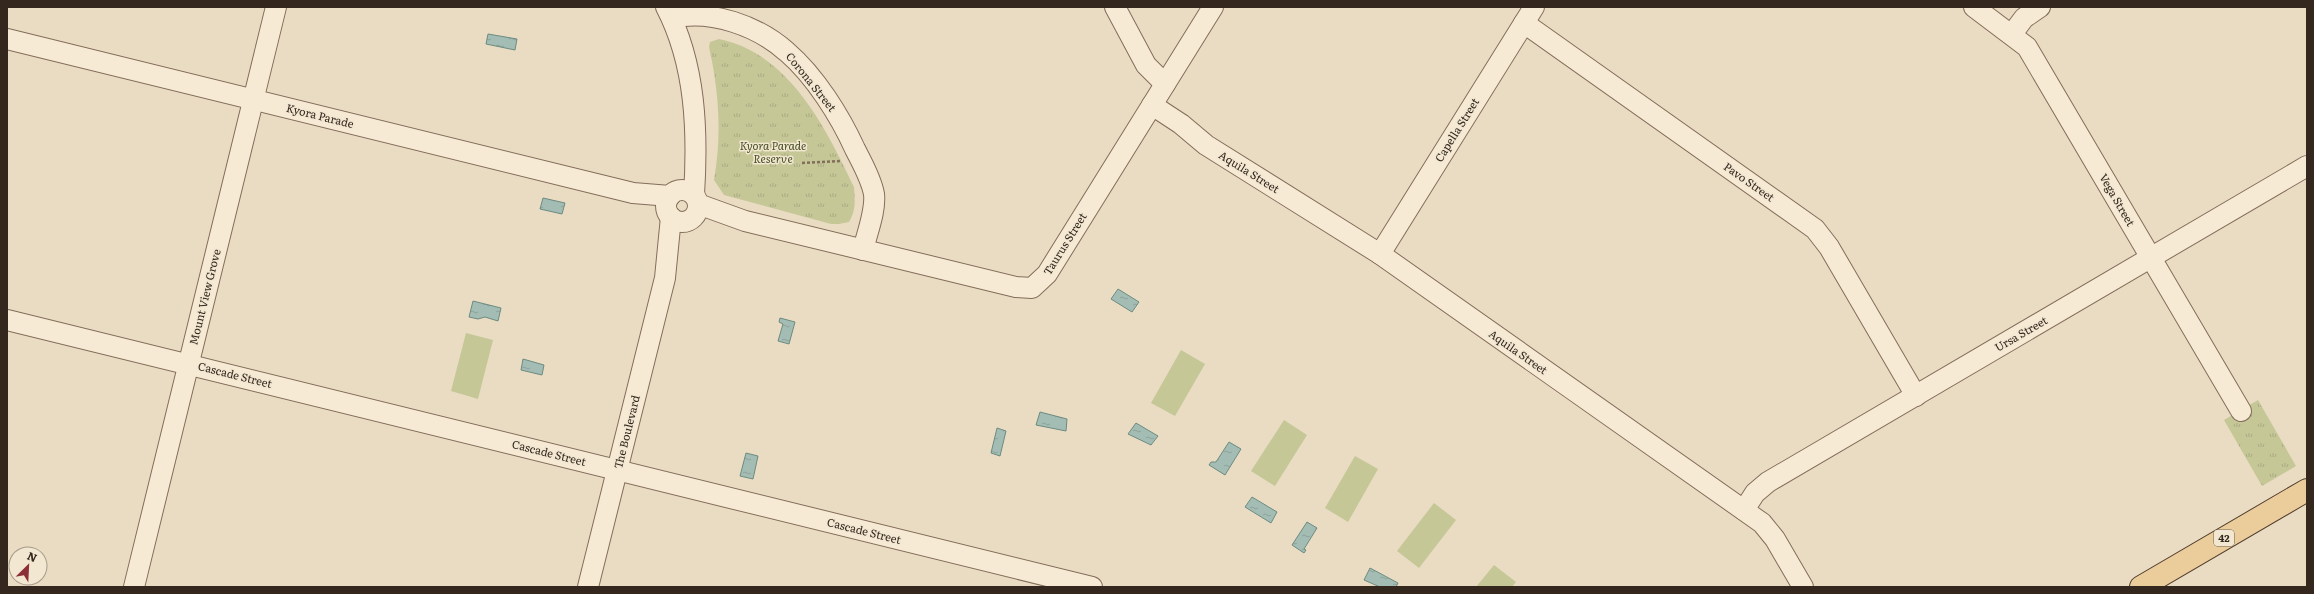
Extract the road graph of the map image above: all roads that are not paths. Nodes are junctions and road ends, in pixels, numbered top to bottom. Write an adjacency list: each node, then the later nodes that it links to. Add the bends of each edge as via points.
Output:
1 (276, 7): 11 (street, Mount View Grove)
2 (1115, 7): 10 (street, via 1146,65)
3 (1213, 7): 10 (street, Taurus Street)
4 (1974, 7): 8 (street, Vega Street)
5 (2040, 7): 8 (street, via 2024,18)
6 (669, 13): 14 (street, The Boulevard, via 687,62 694,105 694,125); 15 (street, Corona Street, via 706,16 748,28 788,52 806,73 840,119 870,180 874,203)
7 (1529, 15): 16 (street, Capella Street); 20 (street, Pavo Street, via 1815,229 1829,247)
8 (2012, 34): 17 (street, Vega Street, via 2027,47)
9 (7, 39): 11 (street, Kyora Parade)
10 (1165, 84): 12 (street, Taurus Street)
11 (252, 100): 14 (street, Kyora Parade); 19 (street, Mount View Grove)
12 (1149, 110): 15 (street, Taurus Street, via 1047,274 1032,288 1016,287); 16 (street, Aquila Street, via 1176,132 1206,145)
13 (2307, 166): 17 (street, Ursa Street)
14 (682, 206): 15 (street, Taurus Street); 22 (street, The Boulevard)
15 (863, 250)
16 (1380, 254): 24 (street, Aquila Street)
17 (2151, 258): 20 (street, Ursa Street); 21 (street, Vega Street)
18 (7, 320): 19 (street, Cascade Street)
19 (189, 364): 22 (street, Cascade Street); 25 (street, Mount View Grove)
20 (1916, 396): 24 (street, Ursa Street, via 1768,482 1755,493)
21 (2241, 411)
22 (618, 470): 26 (street, The Boulevard); 27 (street, Cascade Street)
23 (2307, 490): 29 (main road, 42)
24 (1744, 510): 28 (street, Aquila Street, via 1768,529)
25 (134, 587)
26 (588, 587)
27 (1092, 587)
28 (1803, 587)
29 (2141, 587)

